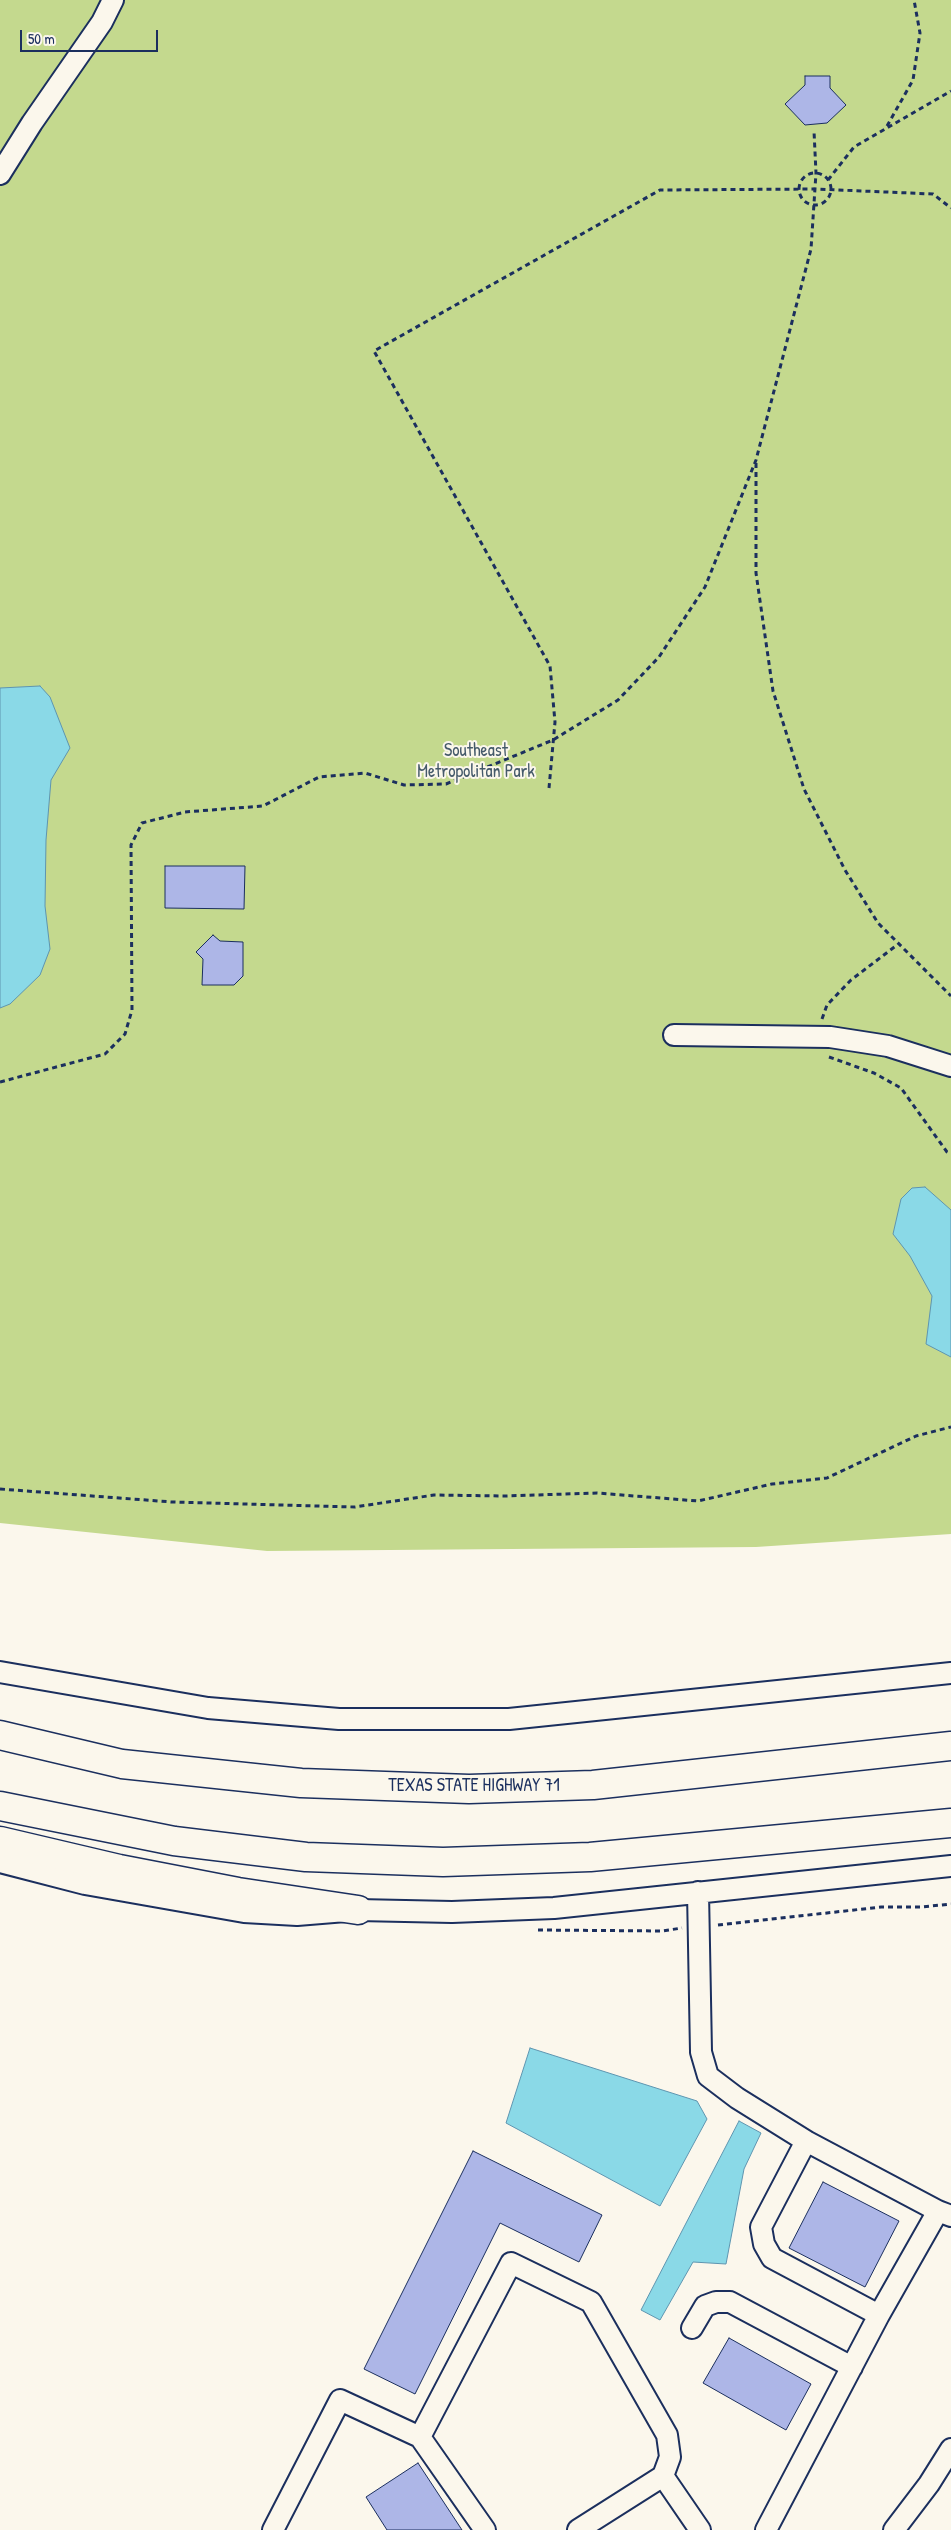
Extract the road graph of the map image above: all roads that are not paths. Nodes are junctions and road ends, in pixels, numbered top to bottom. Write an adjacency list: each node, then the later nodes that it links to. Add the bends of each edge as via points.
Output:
1 (113, 0): 2 (street, via 102,22)
2 (0, 174)
3 (674, 1035): 4 (street, via 830,1037 888,1046)
4 (951, 1066)
5 (0, 1672): 6 (street, via 208,1708 340,1719 509,1718)
6 (950, 1673)
7 (0, 1735): 8 (highway, TEXAS STATE HIGHWAY 71, via 122,1764 301,1783 469,1789 593,1785)
8 (944, 1747)
9 (0, 1806): 10 (highway, via 174,1841 306,1857 443,1862 590,1858)
10 (947, 1824)
11 (0, 1841): 15 (highway, via 165,1878)
12 (0, 1862): 15 (street, via 86,1884 244,1912 298,1914)
13 (951, 1866): 14 (street)
14 (698, 1892): 15 (street, via 554,1908 452,1912); 16 (street, via 701,2052 708,2076)
15 (358, 1910)
16 (806, 2141): 17 (street); 18 (street, via 761,2227 764,2244 772,2258)
17 (944, 2214): 18 (street)
18 (879, 2315): 20 (street)
19 (692, 2328): 20 (street, via 705,2306 730,2302)
20 (852, 2367): 28 (street)
21 (420, 2438): 23 (street, via 511,2263 591,2302 667,2435 670,2457); 24 (street, via 340,2400); 25 (street)
22 (951, 2450): 29 (street)
23 (663, 2476): 26 (street); 27 (street)
24 (277, 2529)
25 (485, 2530)
26 (578, 2530)
27 (700, 2530)
28 (766, 2530)
29 (894, 2530)

